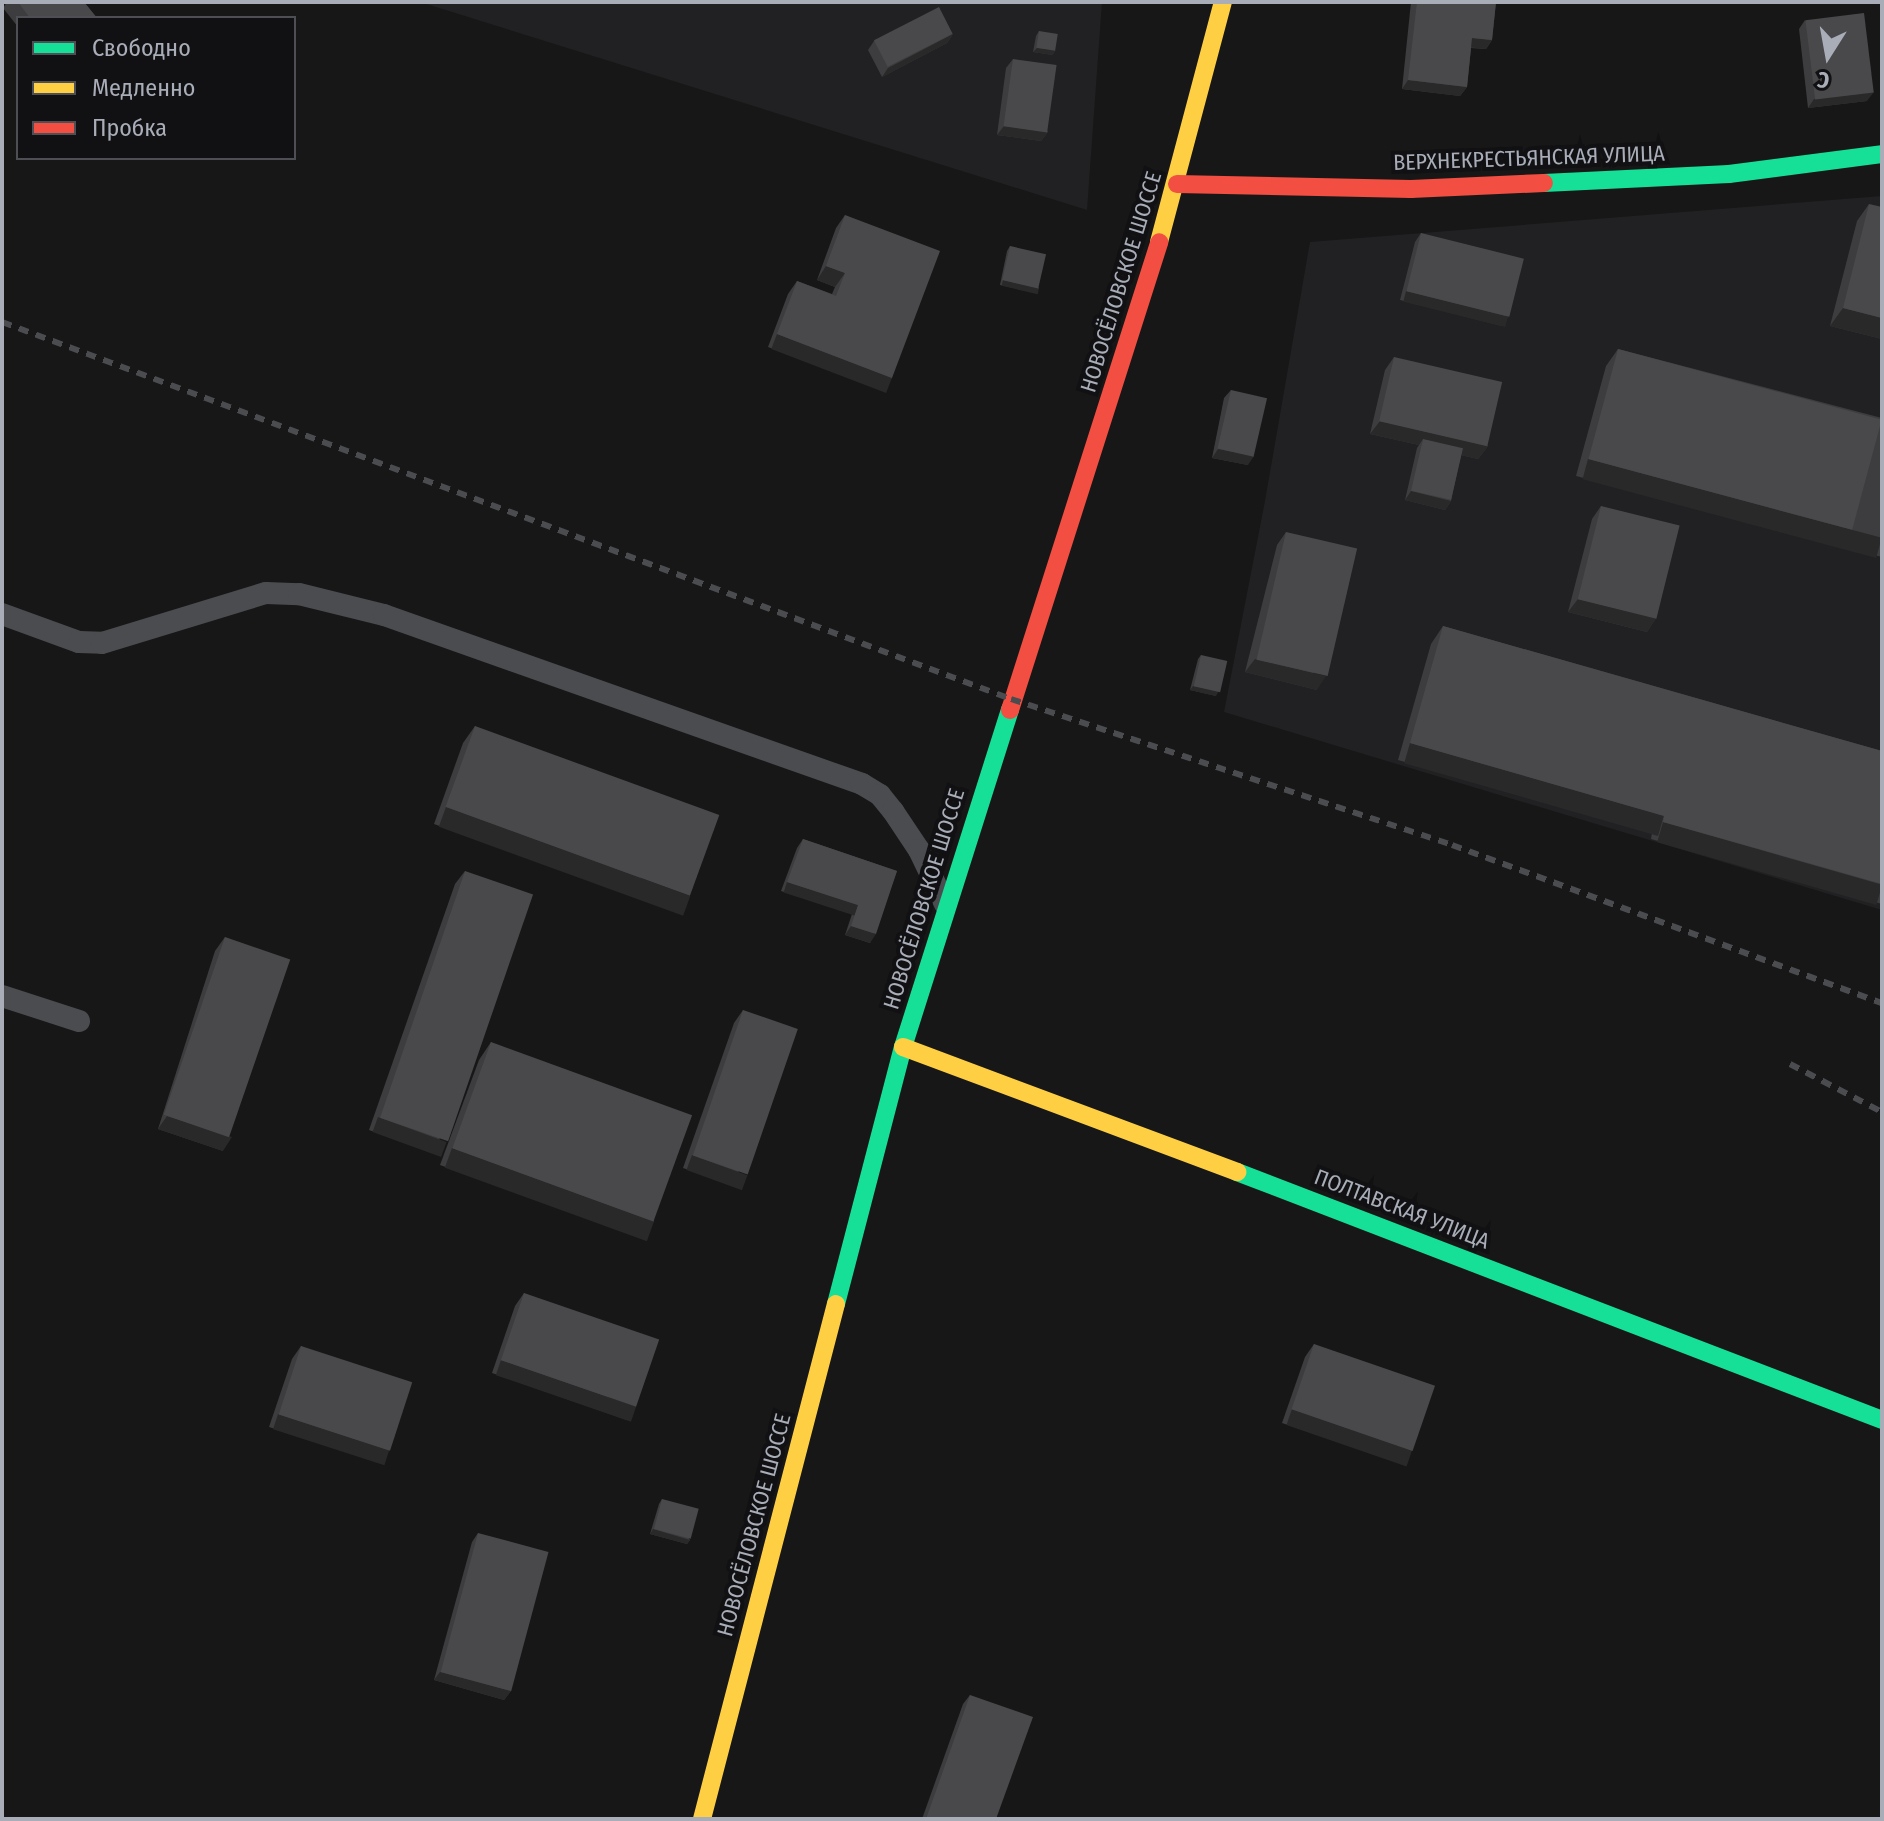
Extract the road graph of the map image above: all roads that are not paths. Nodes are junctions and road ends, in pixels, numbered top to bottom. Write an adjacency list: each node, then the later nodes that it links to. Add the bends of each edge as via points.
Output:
1 (1223, 2): 3 (main road, НОВОСЁЛОВСКОЕ ШОССЕ)
2 (1882, 154): 3 (main road, ВЕРХНЕКРЕСТЬЯНСКАЯ УЛИЦА, via 1729,174 1411,189)
3 (1177, 184): 5 (main road, НОВОСЁЛОВСКОЕ ШОССЕ)
4 (2, 614): 5 (lane, via 79,642 102,643 266,593 299,594 384,615 862,784 893,811)
5 (946, 905): 8 (main road, НОВОСЁЛОВСКОЕ ШОССЕ)
6 (2, 996): 7 (lane)
7 (79, 1021)
8 (903, 1047): 9 (main road, ПОЛТАВСКАЯ УЛИЦА); 10 (main road, НОВОСЁЛОВСКОЕ ШОССЕ)
9 (1882, 1420)
10 (702, 1819)

